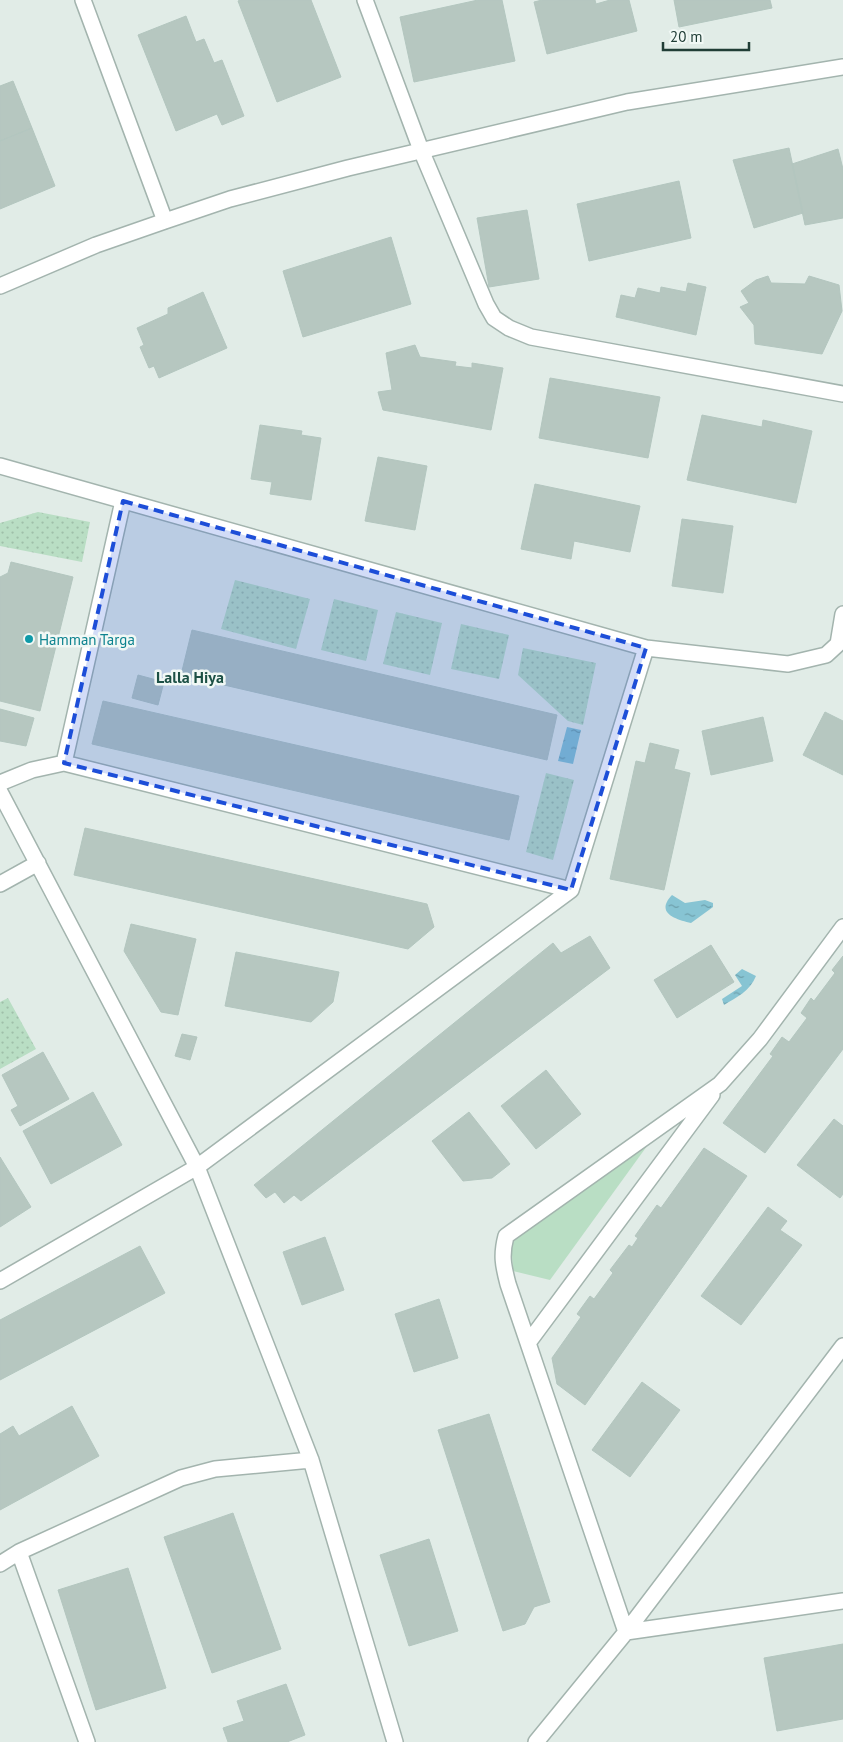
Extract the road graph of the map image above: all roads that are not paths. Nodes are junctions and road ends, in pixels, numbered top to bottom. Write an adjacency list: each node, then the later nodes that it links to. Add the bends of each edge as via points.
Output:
1 (83, 0): 5 (street)
2 (365, 0): 4 (street)
3 (843, 67): 4 (street, via 627,102)
4 (421, 150): 5 (street, via 230,199); 7 (street, via 486,304 494,318 509,328 531,337)
5 (165, 221): 6 (street, via 96,245)
6 (0, 286)
7 (843, 394)
8 (0, 466): 9 (street)
9 (123, 502): 11 (street); 12 (street)
10 (843, 614): 11 (street, via 838,644 826,655 788,664)
11 (646, 648): 17 (street)
12 (64, 763): 13 (street, via 32,770); 17 (street)
13 (0, 784)
14 (0, 792): 15 (street)
15 (38, 863): 16 (street); 20 (street)
16 (0, 884)
17 (571, 890): 20 (street)
18 (843, 927): 19 (street, via 760,1039)
19 (720, 1084): 22 (street); 22 (street, via 506,1236 503,1266)
20 (197, 1167): 21 (street); 24 (street)
21 (0, 1281)
22 (528, 1343): 28 (street)
23 (843, 1346): 28 (street)
24 (311, 1460): 25 (street, via 215,1469 180,1478); 30 (street)
25 (19, 1552): 26 (street); 29 (street)
26 (0, 1564)
27 (843, 1601): 28 (street)
28 (626, 1632): 31 (street)
29 (87, 1742)
30 (396, 1742)
31 (536, 1742)

